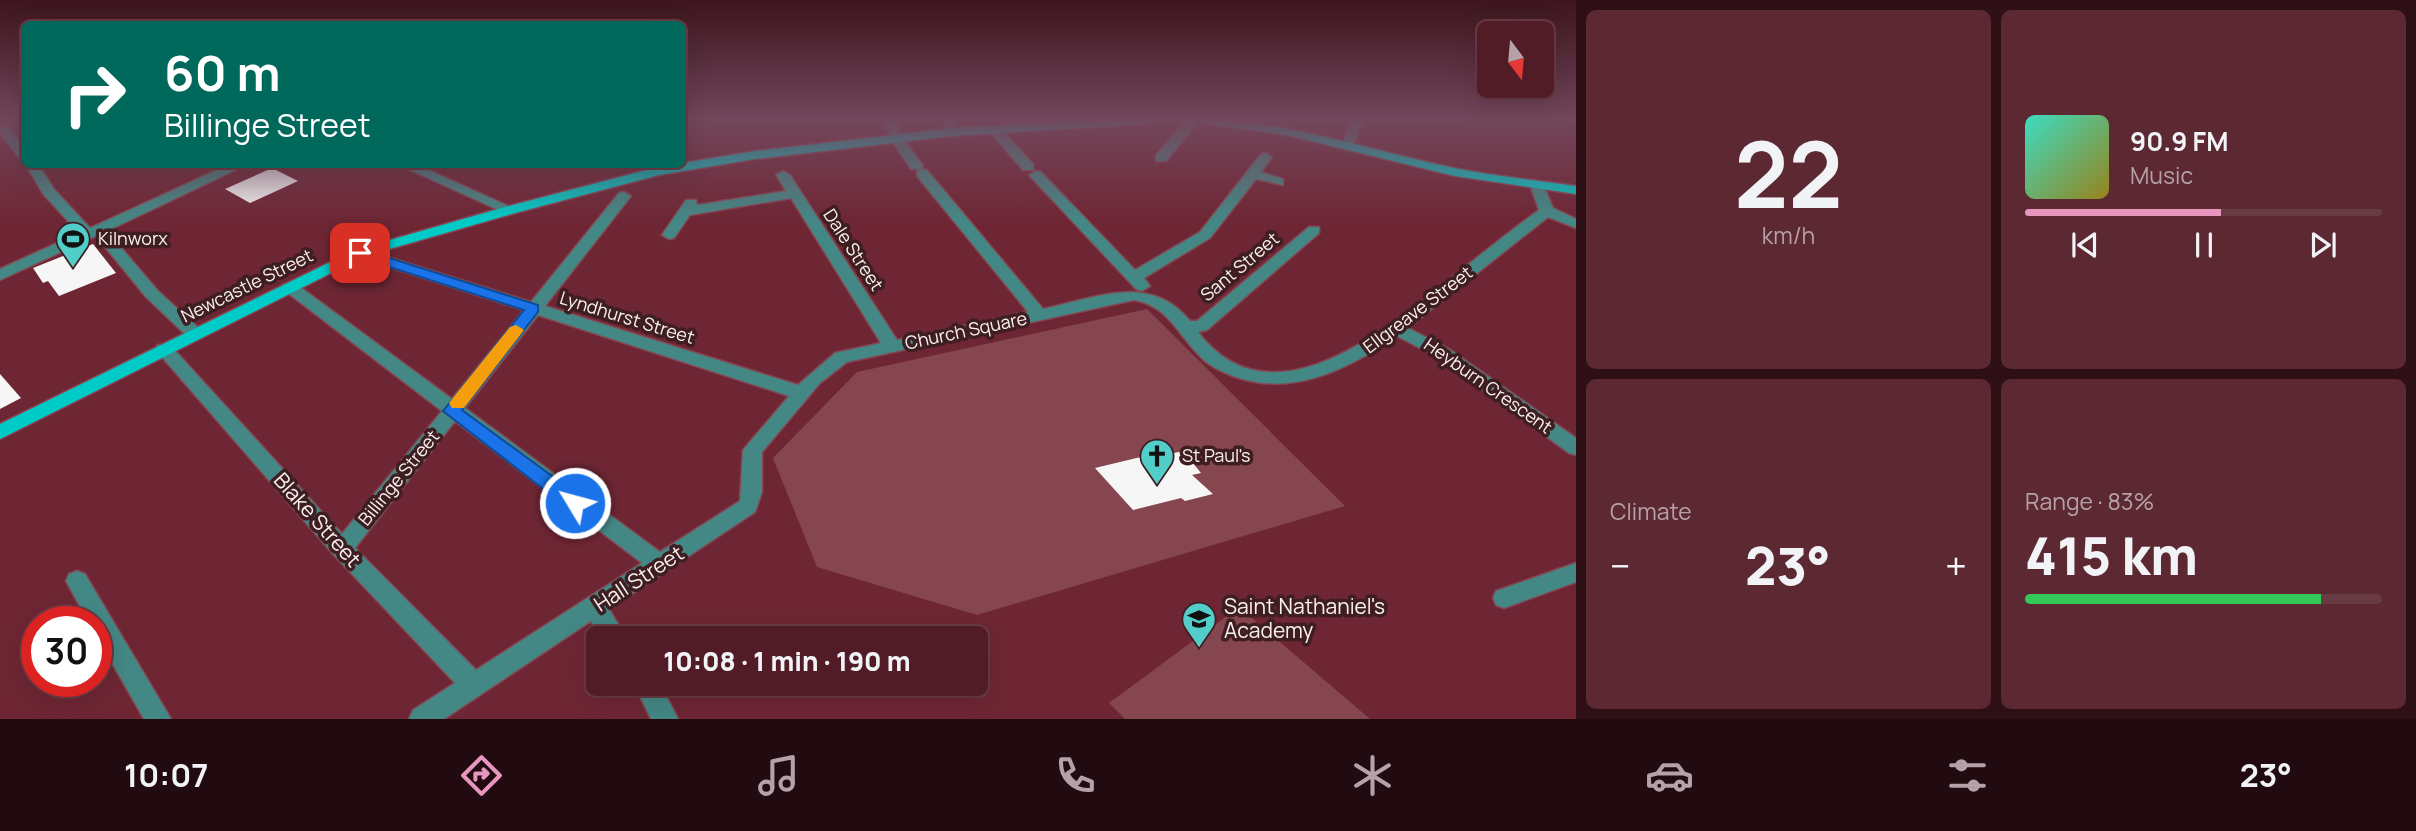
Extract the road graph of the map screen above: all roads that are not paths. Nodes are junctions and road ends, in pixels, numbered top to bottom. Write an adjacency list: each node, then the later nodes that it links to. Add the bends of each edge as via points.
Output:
1 (781, 154): 8 (main road, Newcastle Street)
2 (908, 154): 34 (street)
3 (1018, 154): 19 (street)
4 (1165, 154): 7 (street)
5 (1378, 154): 16 (main road)
6 (1266, 157): 13 (street)
7 (1161, 158)
8 (686, 166)
9 (34, 168): 26 (street, via 49,192)
10 (233, 168): 26 (street)
11 (412, 168): 22 (street)
12 (676, 168): 22 (main road, Newcastle Street)
13 (1253, 174): 15 (street); 30 (street, via 1205,235)
14 (783, 175): 18 (street, Dale Street)
15 (1278, 182)
16 (1537, 185): 17 (main road); 23 (street)
17 (1576, 190)
18 (793, 194): 27 (street, via 688,207); 38 (street, Dale Street)
19 (1054, 194): 21 (street); 30 (street)
20 (624, 196): 33 (street, Billinge Street)
21 (1034, 197)
22 (509, 210): 28 (main road, Newcastle Street)
23 (1547, 211): 24 (street); 36 (street, Ellgreave Street)
24 (1576, 224)
25 (1314, 230): 35 (street, Sant Street, via 1201,326)
26 (92, 231): 29 (street); 37 (street)
27 (669, 234)
28 (360, 253): 31 (main road, Newcastle Street); 33 (street, Lyndhurst Street)
29 (0, 275)
30 (1135, 277): 32 (street)
31 (290, 287): 37 (main road, Newcastle Street); 41 (street)
32 (1147, 296): 34 (street, Church Square); 35 (street, via 1172,309)
33 (533, 308): 40 (street, Lyndhurst Street); 41 (street, Billinge Street)
34 (1040, 316): 38 (street, Church Square)
35 (1188, 327): 36 (street, Ellgreave Street, via 1221,365 1269,378 1313,373 1359,355)
36 (1397, 329): 43 (street, Heyburn Crescent, via 1443,353)
37 (195, 334): 39 (main road, Newcastle Street)
38 (892, 346): 40 (street, Church Square, via 841,357)
39 (164, 349): 42 (main road, Newcastle Street); 45 (street, Blake Street)
40 (802, 393): 44 (street, Church Square, via 753,450 749,461 754,494)
41 (452, 411): 45 (street, Billinge Street); 46 (street)
42 (0, 432)
43 (1576, 448)
44 (748, 506): 46 (street, Hall Street)
45 (342, 549): 52 (street, Blake Street)
46 (661, 565): 50 (street, Hall Street)
47 (1574, 574): 49 (street)
48 (77, 581): 54 (street)
49 (1504, 598)
50 (595, 608): 51 (street); 52 (street, Hall Street)
51 (607, 626)
52 (475, 686): 55 (street, Hall Street)
53 (653, 696): 56 (street)
54 (159, 719)
55 (422, 719)
56 (665, 719)

